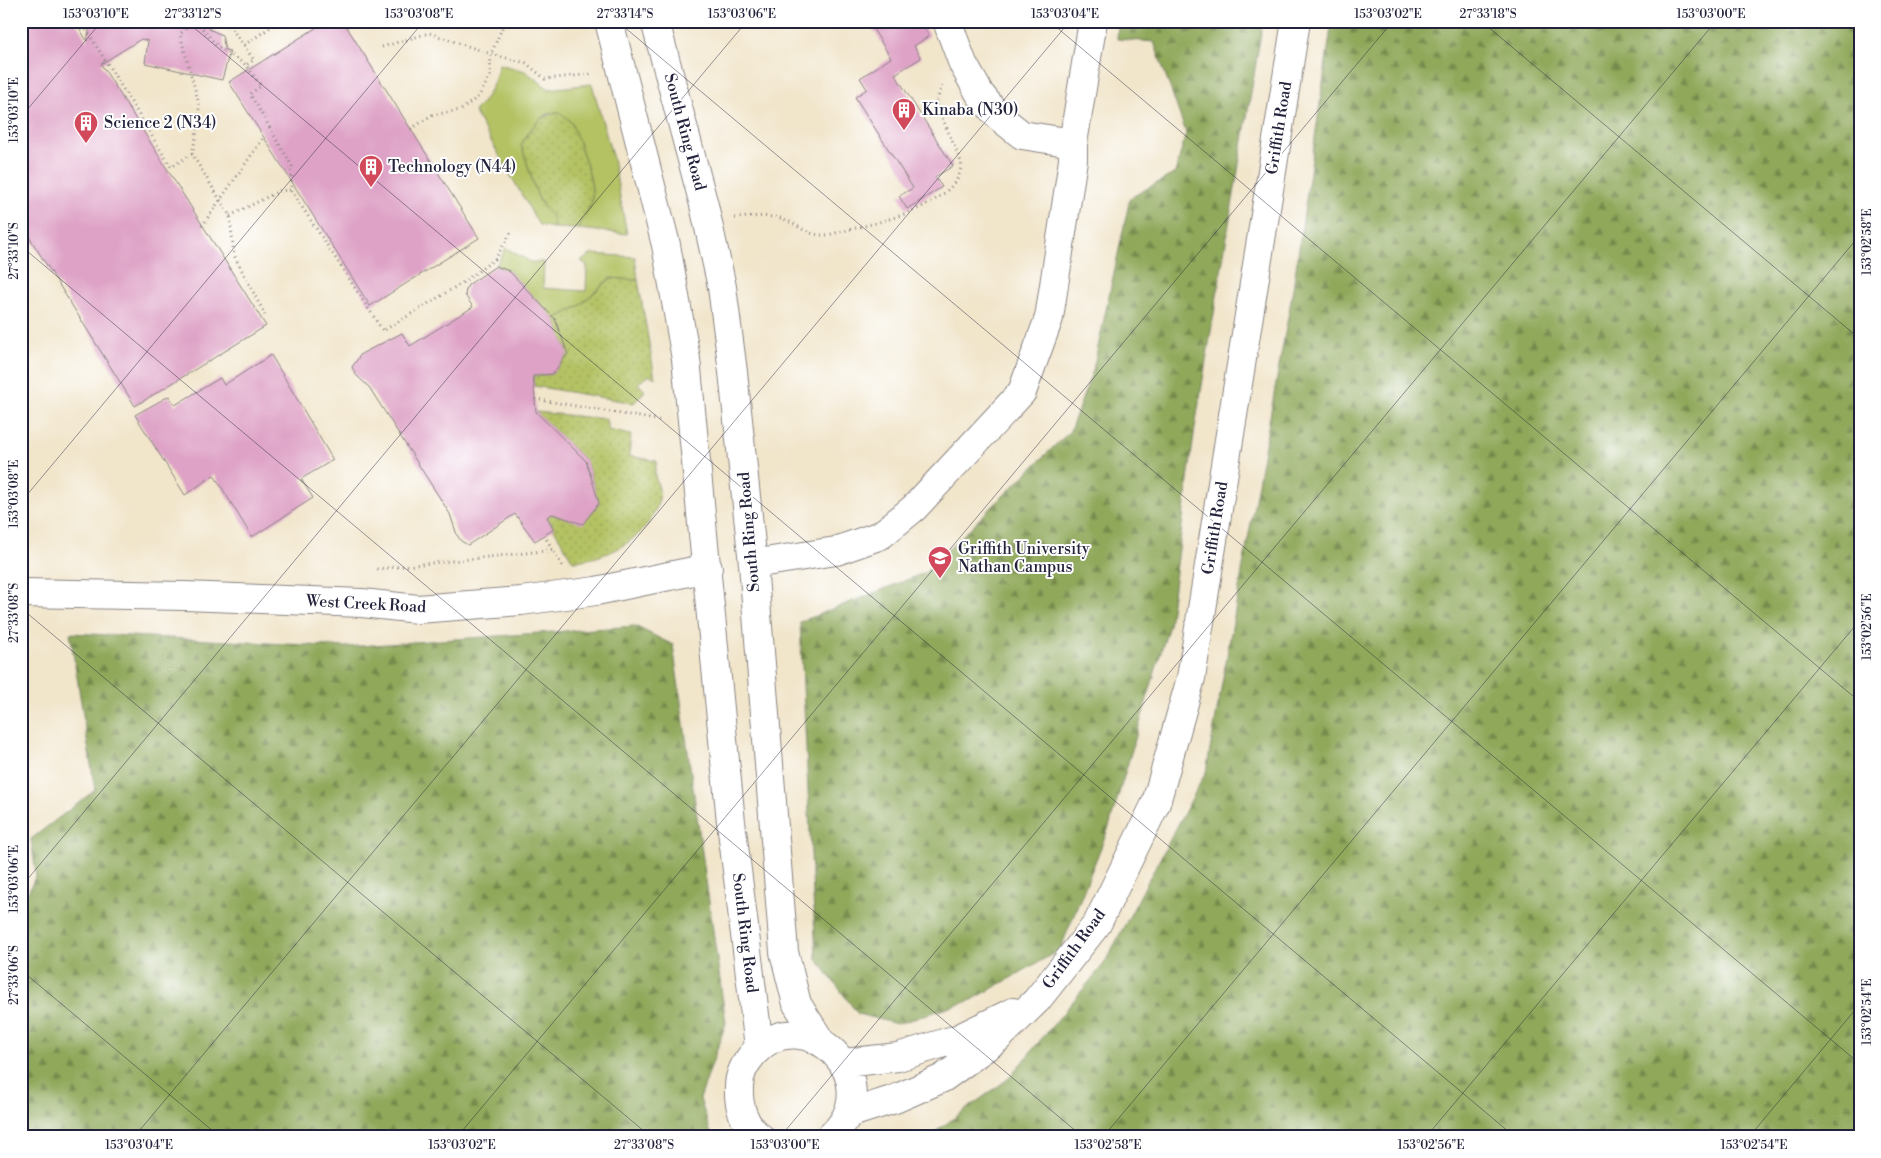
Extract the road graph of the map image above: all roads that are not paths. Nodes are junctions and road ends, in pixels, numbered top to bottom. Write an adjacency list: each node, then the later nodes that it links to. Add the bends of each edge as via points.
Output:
1 (609, 21): 8 (street, South Ring Road, via 666,245 685,350)
2 (655, 21): 7 (street, South Ring Road, via 704,205 722,287)
3 (947, 21): 6 (street, via 963,64 980,94 998,116 1022,135)
4 (1093, 21): 6 (street)
5 (1296, 21): 10 (street, Griffith Road, via 1191,678 1156,803 1097,924)
6 (1073, 143): 7 (street, via 1049,318 1022,392 914,508 881,535 836,551)
7 (753, 564): 11 (street, South Ring Road, via 784,952 797,1004)
8 (708, 568): 9 (street, West Creek Road, via 587,592 418,609 362,603); 12 (street, South Ring Road, via 730,822)
9 (21, 593)
10 (1037, 1000): 13 (street, Griffith Road, via 957,1039 898,1057); 14 (street, Griffith Road, via 997,1039 943,1078 895,1099)
11 (821, 1042): 12 (street, via 806,1036 789,1036 774,1039); 13 (street, via 834,1050)
12 (760, 1047): 15 (street, via 747,1062 739,1079 738,1098 743,1117)
13 (844, 1063): 14 (street, via 852,1097)
14 (848, 1114): 16 (street)
15 (756, 1135)
16 (830, 1137)

